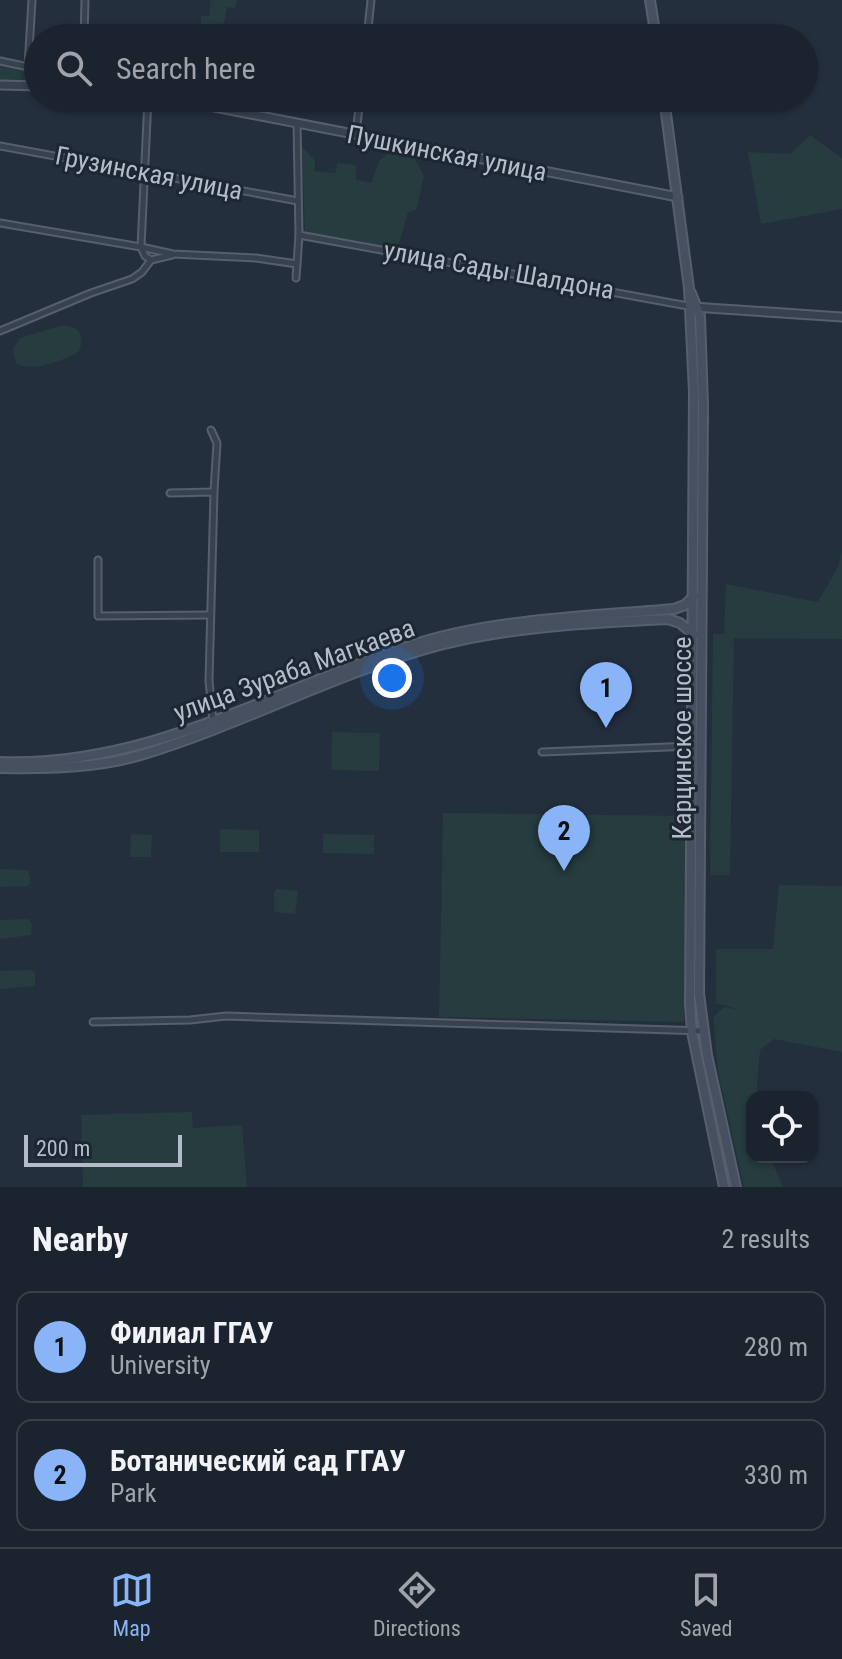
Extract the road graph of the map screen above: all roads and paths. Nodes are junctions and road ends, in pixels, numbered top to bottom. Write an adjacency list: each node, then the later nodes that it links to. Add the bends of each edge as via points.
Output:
1 (32, 0): 5 (street)
2 (85, 0): 6 (street)
3 (371, 0): 7 (street)
4 (650, 0): 8 (main road)
5 (31, 24)
6 (84, 24)
7 (368, 24)
8 (654, 24)
9 (0, 61): 10 (street)
10 (24, 66)
11 (0, 85): 12 (street)
12 (24, 86)
13 (147, 112): 20 (street)
14 (240, 112): 17 (street, Пушкинская улица)
15 (358, 112): 18 (street)
16 (666, 112): 21 (main road, Карцинское шоссе)
17 (297, 123): 18 (street, Пушкинская улица); 22 (street)
18 (356, 134): 21 (street, Пушкинская улица)
19 (0, 146): 20 (street, Грузинская улица)
20 (145, 172): 22 (street, Грузинская улица); 25 (street)
21 (678, 197): 30 (main road, Карцинское шоссе)
22 (298, 201): 24 (street)
23 (0, 223): 25 (street)
24 (299, 235): 28 (street); 30 (street, улица Сады Шалдона)
25 (141, 247): 26 (street); 27 (street)
26 (173, 254): 27 (street); 28 (street)
27 (151, 260): 32 (street, via 132,279)
28 (297, 264): 29 (street)
29 (296, 278)
30 (693, 307): 31 (street); 37 (main road, Карцинское шоссе); 39 (main road, Карцинское шоссе, via 703,406)
31 (842, 317)
32 (0, 331)
33 (211, 430): 34 (street, via 217,443)
34 (214, 492): 35 (street); 40 (street)
35 (170, 493)
36 (98, 560): 40 (street, via 98,616)
37 (694, 596): 38 (main road, улица Зураба Магкаева); 41 (main road, Карцинское шоссе)
38 (674, 609): 41 (main road); 45 (main road, улица Зураба Магкаева, via 498,627 426,641)
39 (703, 609): 41 (main road); 43 (main road, Карцинское шоссе)
40 (210, 615): 46 (street)
41 (695, 618): 42 (main road, улица Зураба Магкаева); 43 (main road); 44 (main road, Карцинское шоссе)
42 (673, 620): 44 (main road); 45 (main road, улица Зураба Магкаева, via 508,632)
43 (703, 630): 52 (main road, Карцинское шоссе)
44 (694, 636): 47 (main road, Карцинское шоссе)
45 (366, 664): 46 (main road, улица Зураба Магкаева); 50 (main road, улица Зураба Магкаева, via 144,754 75,766)
46 (213, 721): 49 (main road, улица Зураба Магкаева, via 128,749 53,761)
47 (693, 746): 48 (street); 53 (main road, Карцинское шоссе)
48 (542, 752)
49 (0, 762)
50 (0, 768)
51 (93, 1022): 53 (street, via 226,1016)
52 (703, 1031): 53 (street); 55 (main road, Карцинское шоссе)
53 (692, 1032): 54 (main road, Карцинское шоссе)
54 (724, 1187)
55 (736, 1187)

